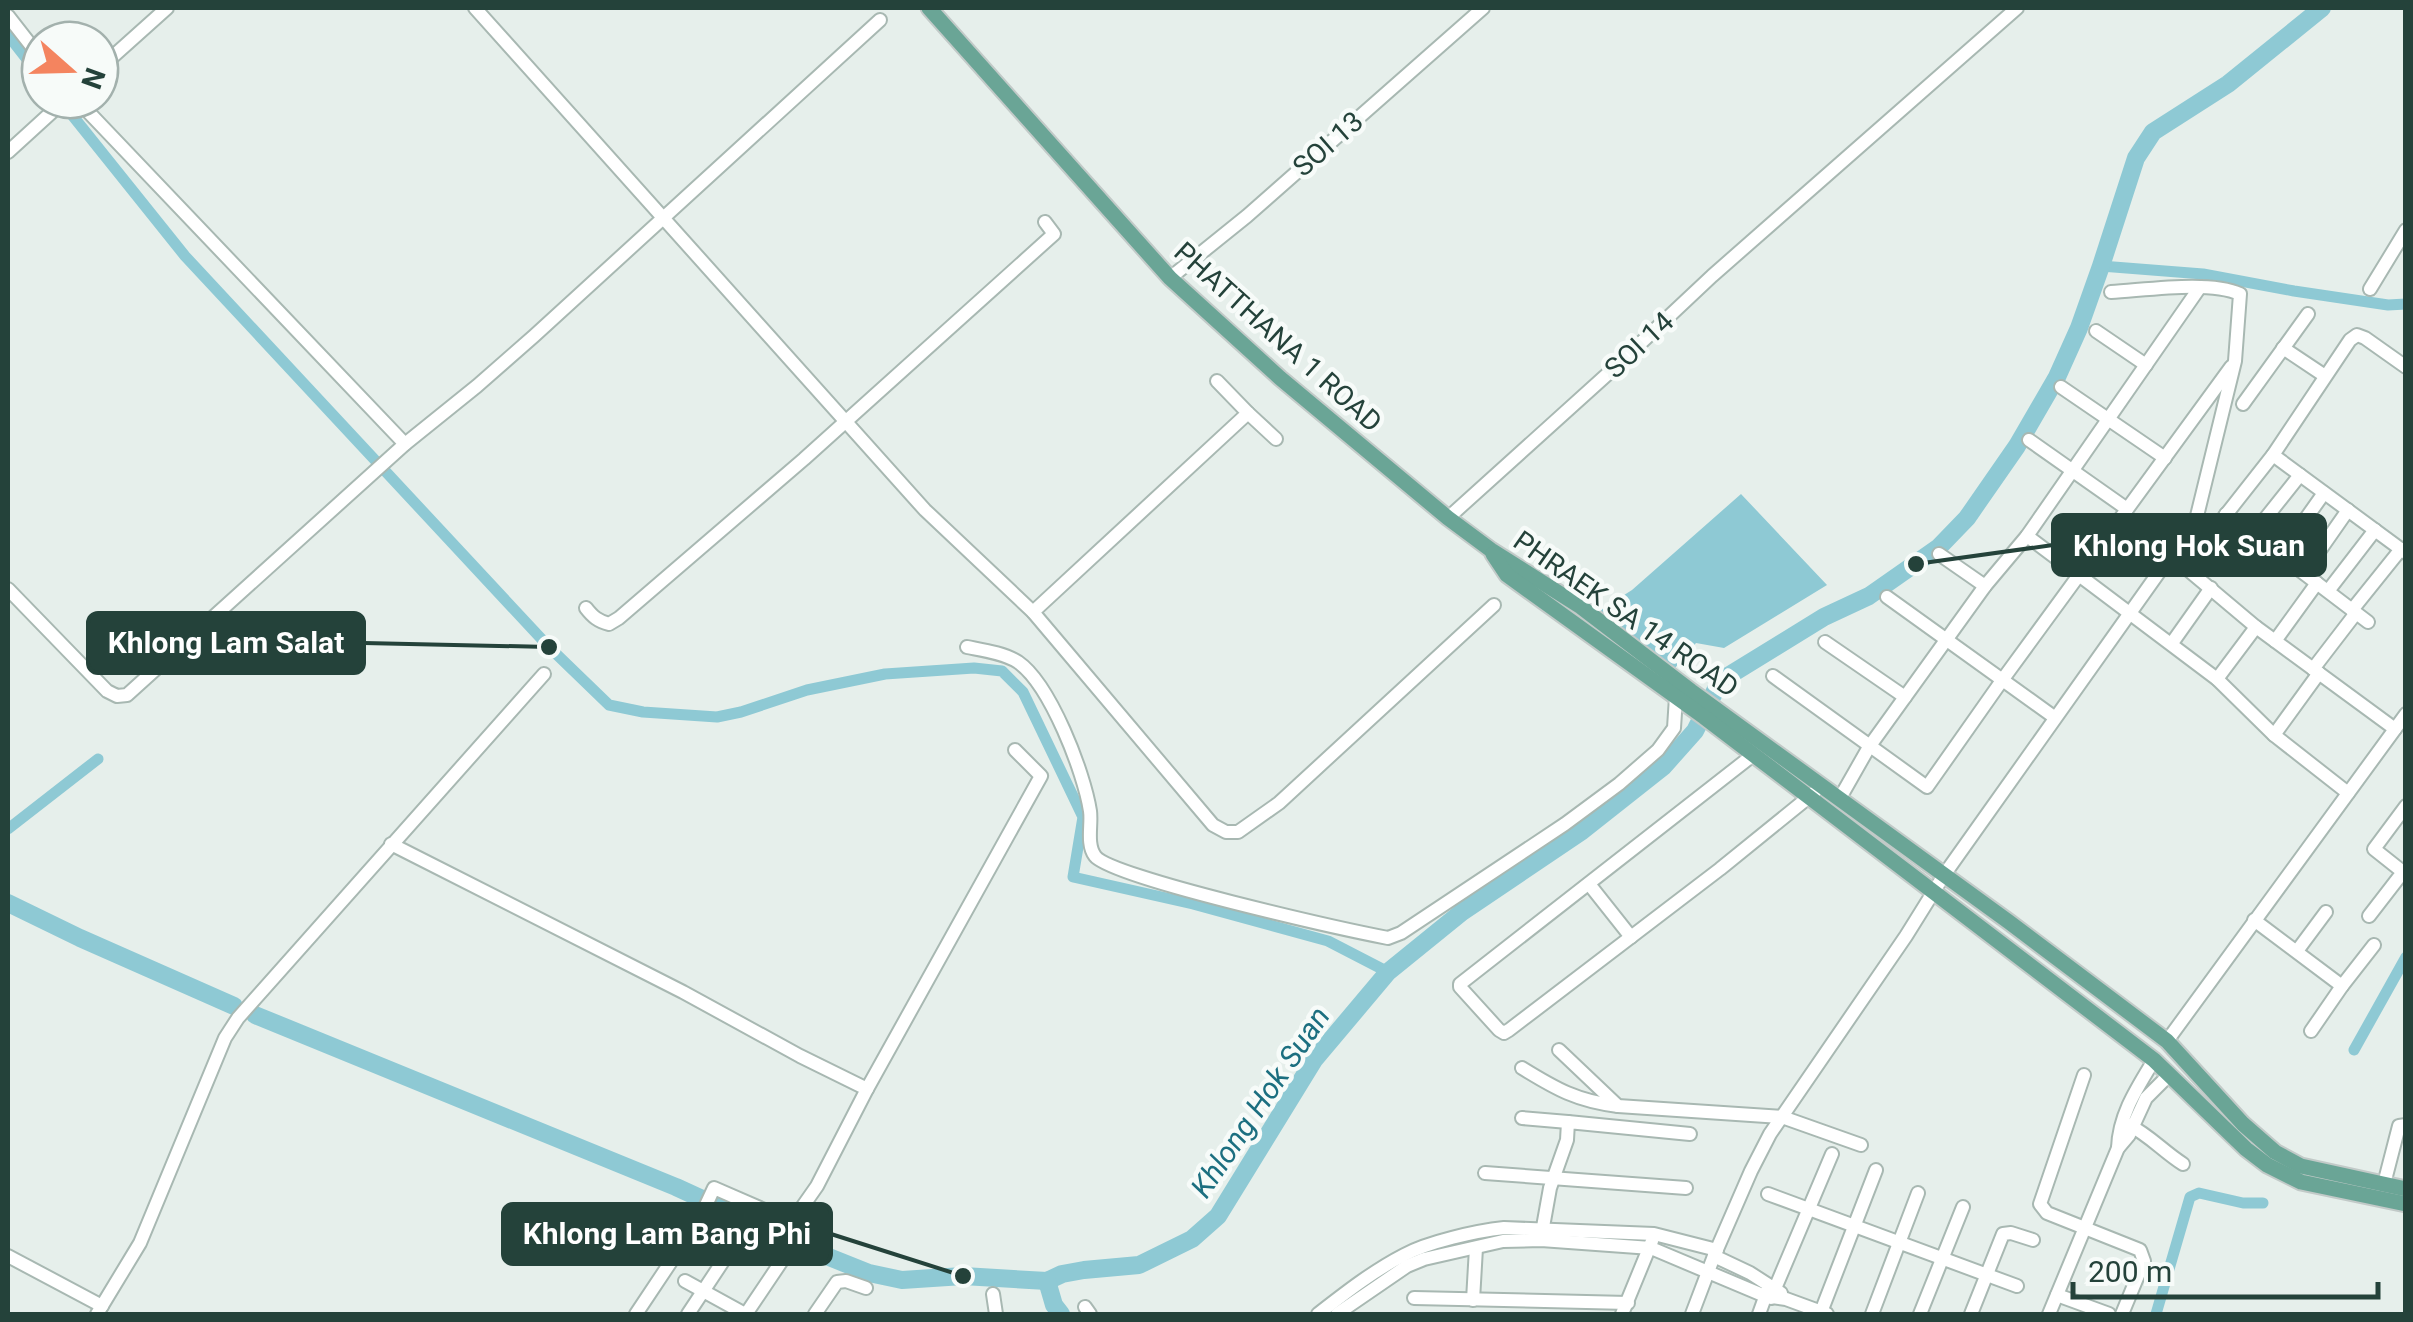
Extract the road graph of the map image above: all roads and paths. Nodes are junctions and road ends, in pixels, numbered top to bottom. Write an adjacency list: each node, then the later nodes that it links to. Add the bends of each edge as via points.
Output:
1 (168, 8): 7 (street)
2 (475, 8): 11 (street)
3 (929, 8): 14 (main road, PHATTHANA 1 ROAD)
4 (1483, 8): 14 (street, SOI 13)
5 (2016, 8): 42 (street, SOI 14)
6 (880, 20): 11 (street)
7 (120, 50)
8 (42, 120): 10 (street)
9 (96, 120): 33 (street)
10 (8, 152)
11 (664, 218): 30 (street); 33 (street)
12 (1045, 222): 30 (street, via 1059,238)
13 (2406, 230): 16 (street)
14 (1170, 278): 42 (main road, PHATTHANA 1 ROAD)
15 (2200, 287): 17 (street); 21 (street, via 2240,294); 22 (street)
16 (2370, 289)
17 (2112, 292)
18 (2308, 314): 20 (street)
19 (2096, 332): 22 (street)
20 (2283, 348): 24 (street); 27 (street)
21 (2235, 361): 35 (street); 60 (street, via 2196,520)
22 (2146, 365): 29 (street)
23 (2406, 368): 24 (street, via 2357,336)
24 (2325, 376): 34 (street)
25 (1217, 381): 28 (street)
26 (2060, 387): 29 (street)
27 (2243, 404)
28 (1248, 413): 31 (street); 59 (street)
29 (2109, 420): 35 (street); 36 (street)
30 (846, 422): 58 (street, via 619,618 602,622); 59 (street, via 925,510)
31 (1276, 439)
32 (2029, 440): 36 (street)
33 (405, 444): 55 (street, via 127,695 107,691)
34 (2273, 455): 37 (street); 41 (street)
35 (2165, 458): 39 (street)
36 (2073, 472): 39 (street); 45 (street)
37 (2300, 475): 38 (street); 44 (street)
38 (2324, 493): 40 (street); 49 (street)
39 (2127, 510): 51 (street)
40 (2348, 510): 43 (street); 50 (street)
41 (2226, 514): 44 (street); 54 (street, via 2188,563)
42 (1448, 518): 46 (main road, PHATTHANA 1 ROAD)
43 (2375, 530): 47 (street); 53 (street)
44 (2253, 534): 49 (street)
45 (2027, 536): 51 (street); 52 (street)
46 (1491, 550): 73 (main road, PHRAEK SA 14 ROAD, via 1580,607)
47 (2403, 551): 61 (street)
48 (1939, 554): 52 (street)
49 (2280, 555): 50 (street)
50 (2304, 573): 53 (street)
51 (2080, 574): 60 (street); 72 (street)
52 (1985, 586): 63 (street)
53 (2322, 587): 61 (street); 64 (street)
54 (2211, 588): 62 (street); 66 (street)
55 (8, 589)
56 (1887, 597): 63 (street)
57 (1494, 605): 59 (street, via 1282,800 1238,832 1213,826)
58 (586, 608)
59 (1033, 612)
60 (2129, 612): 66 (street); 76 (street)
61 (2359, 615): 68 (street)
62 (2256, 627): 64 (street); 71 (street)
63 (1946, 640): 72 (street); 74 (street)
64 (2275, 641): 68 (street)
65 (1824, 642): 74 (street)
66 (2172, 643): 71 (street)
67 (967, 647): 73 (street, via 1016,661 1041,686 1086,792 1094,856 1107,866 1388,938 1618,784 1658,750)
68 (2316, 671): 78 (street); 79 (street)
69 (544, 674): 88 (street)
70 (1773, 676): 80 (street)
71 (2217, 678): 79 (street)
72 (2002, 680): 76 (street); 80 (street, via 1927,787)
73 (1684, 697): 77 (main road, PHRAEK SA 14 ROAD)
74 (1905, 698): 80 (street)
75 (2405, 715): 78 (street)
76 (2054, 718): 89 (street)
77 (1725, 723): 82 (main road, PHRAEK SA 14 ROAD); 83 (main road, PHRAEK SA 14 ROAD)
78 (2395, 729): 84 (street)
79 (2274, 735): 84 (street)
80 (1869, 747): 86 (street)
81 (1015, 750): 109 (street, via 1042,776)
82 (1753, 755): 85 (main road, PHRAEK SA 14 ROAD); 90 (street)
83 (1821, 785): 85 (street); 86 (main road, PHRAEK SA 14 ROAD)
84 (2348, 793): 94 (street)
85 (1810, 798): 91 (main road, PHRAEK SA 14 ROAD); 95 (street)
86 (1840, 798): 89 (main road, PHRAEK SA 14 ROAD)
87 (2406, 806): 93 (street, via 2374,848 2403,871)
88 (391, 844): 109 (street); 156 (street, via 224,1038 140,1242)
89 (1944, 876): 91 (street); 99 (main road, PHRAEK SA 14 ROAD)
90 (1589, 884): 95 (street); 95 (street, via 1460,987 1504,1033)
91 (1934, 892): 102 (main road, PHRAEK SA 14 ROAD); 111 (street)
92 (2326, 912): 97 (street)
93 (2369, 916)
94 (2254, 920): 97 (street); 101 (street)
95 (1630, 938)
96 (2374, 944): 98 (street)
97 (2296, 951): 98 (street)
98 (2342, 986): 100 (street)
99 (2149, 1027): 101 (main road, PHRAEK SA 14 ROAD); 102 (main road)
100 (2311, 1031)
101 (2167, 1040): 104 (main road, PHRAEK SA 14 ROAD)
102 (2136, 1046): 105 (main road, PHRAEK SA 14 ROAD)
103 (1559, 1050): 110 (street)
104 (2182, 1058): 108 (main road); 123 (main road, PHRAEK SA 14 ROAD, via 2275,1152 2301,1166)
105 (2154, 1060): 108 (main road, PHRAEK SA 14 ROAD); 114 (street, via 2133,1095)
106 (1522, 1068): 110 (street, via 1562,1093)
107 (2084, 1075): 132 (street, via 2040,1204 2047,1213)
108 (2168, 1076): 114 (street); 128 (main road, PHRAEK SA 14 ROAD, via 2267,1165 2302,1182)
109 (867, 1089): 158 (street, via 796,1216 785,1219 714,1188)
110 (1618, 1106): 111 (street)
111 (1782, 1117): 117 (street); 139 (street)
112 (1522, 1118): 113 (street)
113 (1568, 1122): 116 (street); 122 (street)
114 (2127, 1124): 119 (street); 132 (street, via 2118,1132 2118,1148)
115 (2406, 1126): 123 (street, via 2399,1126)
116 (1690, 1134)
117 (1860, 1145)
118 (1832, 1154): 130 (street)
119 (2183, 1164)
120 (1876, 1170): 131 (street)
121 (1485, 1173): 122 (street)
122 (1554, 1178): 124 (street); 133 (street)
123 (2384, 1184): 125 (main road, PHRAEK SA 14 ROAD)
124 (1686, 1188)
125 (2406, 1188)
126 (1918, 1193): 137 (street)
127 (1768, 1194): 130 (street)
128 (2406, 1204)
129 (1963, 1207): 141 (street)
130 (1809, 1208): 131 (street); 150 (street)
131 (1854, 1225): 137 (street); 157 (street)
132 (2086, 1226): 152 (street); 172 (street, via 2143,1255)
133 (1542, 1235): 136 (street); 138 (street); 146 (street, via 1491,1230 1419,1248)
134 (739, 1237): 149 (street)
135 (2033, 1240): 144 (street, via 2003,1234)
136 (1652, 1241): 139 (street); 143 (street); 155 (street)
137 (1900, 1242): 141 (street); 167 (street)
138 (1476, 1248): 146 (street, via 1424,1259); 154 (street)
139 (1715, 1253): 143 (street); 150 (street)
140 (8, 1256): 156 (street)
141 (1942, 1258): 144 (street); 168 (street)
142 (783, 1259): 160 (street)
143 (1708, 1270): 150 (street); 165 (street)
144 (1987, 1275): 147 (street); 169 (street)
145 (685, 1281): 149 (street)
146 (1365, 1286): 163 (street); 164 (street)
147 (2017, 1286)
148 (866, 1288): 161 (street, via 837,1282)
149 (704, 1291): 159 (street); 160 (street)
150 (1770, 1291): 157 (street); 166 (street)
151 (993, 1294): 162 (street)
152 (2057, 1294): 170 (street); 171 (street)
153 (1414, 1298): 154 (street)
154 (1472, 1300): 155 (street)
155 (1625, 1308)
156 (100, 1310)
157 (1817, 1312)
158 (636, 1314)
159 (688, 1314)
160 (746, 1314)
161 (815, 1314)
162 (996, 1314)
163 (1318, 1314)
164 (1338, 1314)
165 (1692, 1314)
166 (1759, 1314)
167 (1872, 1314)
168 (1920, 1314)
169 (1970, 1314)
170 (2048, 1314)
171 (2109, 1314)
172 (2122, 1314)

